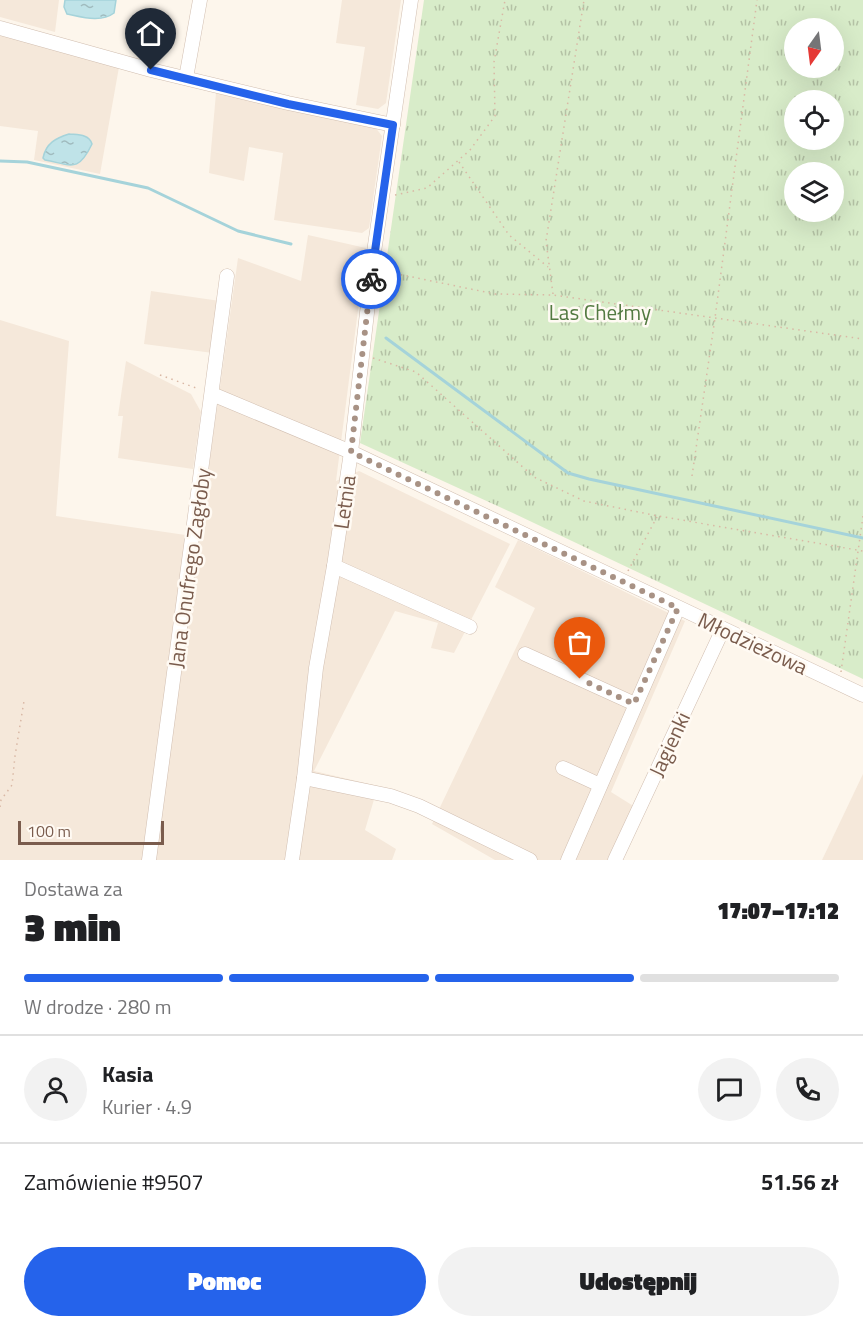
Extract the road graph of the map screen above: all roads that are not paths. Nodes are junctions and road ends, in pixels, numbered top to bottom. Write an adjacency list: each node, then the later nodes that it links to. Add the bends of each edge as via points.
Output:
1 (200, 0): 4 (street)
2 (411, 0): 5 (street, Letnia)
3 (0, 27): 4 (street)
4 (186, 78): 5 (street)
5 (393, 125): 8 (street, Letnia)
6 (227, 276): 7 (street, Jana Onufrego Zagłoby)
7 (212, 394): 8 (street, Młodzieżowa); 19 (street, Jana Onufrego Zagłoby)
8 (351, 452): 9 (street, Letnia); 10 (street, Młodzieżowa)
9 (334, 566): 11 (street); 17 (street, Letnia, via 316,668)
10 (678, 608): 12 (street, Młodzieżowa); 15 (street)
11 (470, 627)
12 (723, 629): 14 (street, Młodzieżowa); 23 (street, Jagienki)
13 (525, 654): 15 (street)
14 (863, 695)
15 (634, 704): 18 (street)
16 (562, 768): 18 (street)
17 (304, 778): 20 (street, Letnia); 21 (street, via 391,796 419,806)
18 (600, 785): 22 (street)
19 (149, 860)
20 (292, 860)
21 (530, 860)
22 (568, 860)
23 (615, 860)

